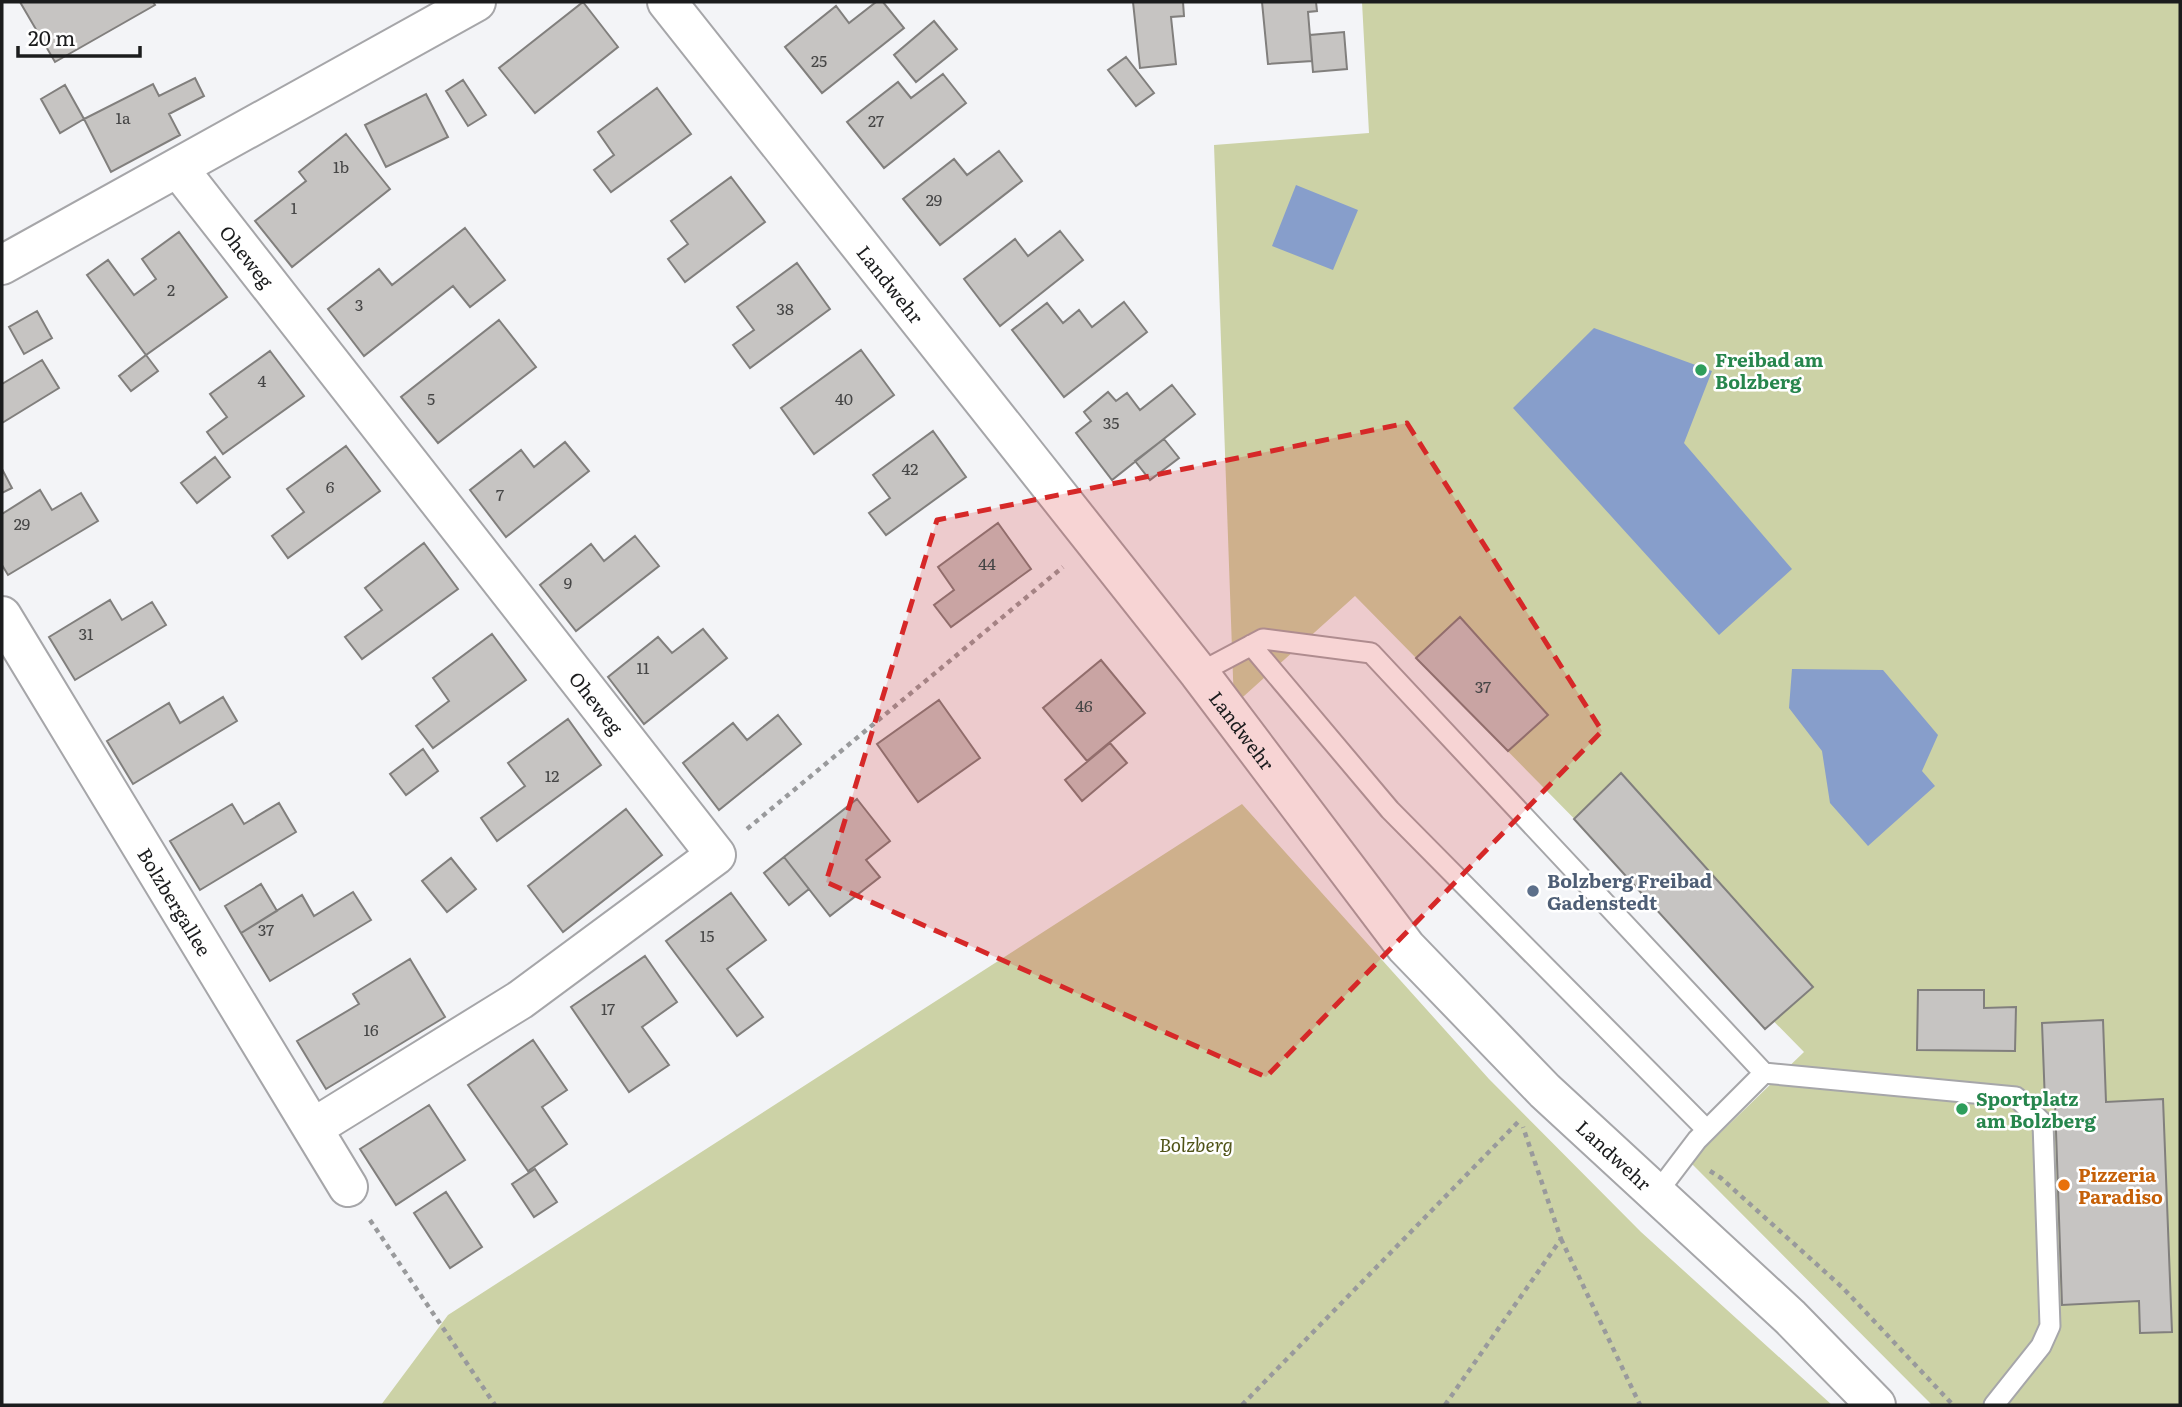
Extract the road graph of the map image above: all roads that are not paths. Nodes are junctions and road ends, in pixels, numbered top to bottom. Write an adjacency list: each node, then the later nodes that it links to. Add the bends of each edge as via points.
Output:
1 (476, 2): 3 (street)
2 (667, 2): 7 (street, Landwehr)
3 (178, 168): 4 (street); 9 (street, Oheweg, via 716,855 520,1000)
4 (2, 265)
5 (2, 616): 9 (street, Bolzbergallee)
6 (1251, 645): 7 (lane); 8 (lane, via 1263,639 1371,653); 10 (lane, via 1390,810)
7 (1199, 673): 12 (street, Landwehr, via 1406,947 1545,1091)
8 (1764, 1073): 10 (lane); 14 (lane, via 2016,1097 2043,1123 2050,1326 2041,1346)
9 (313, 1128): 11 (street, Bolzbergallee)
10 (1707, 1130): 12 (lane)
11 (348, 1187)
12 (1656, 1194): 13 (street, Landwehr, via 1790,1317)
13 (1876, 1405)
14 (1994, 1405)

